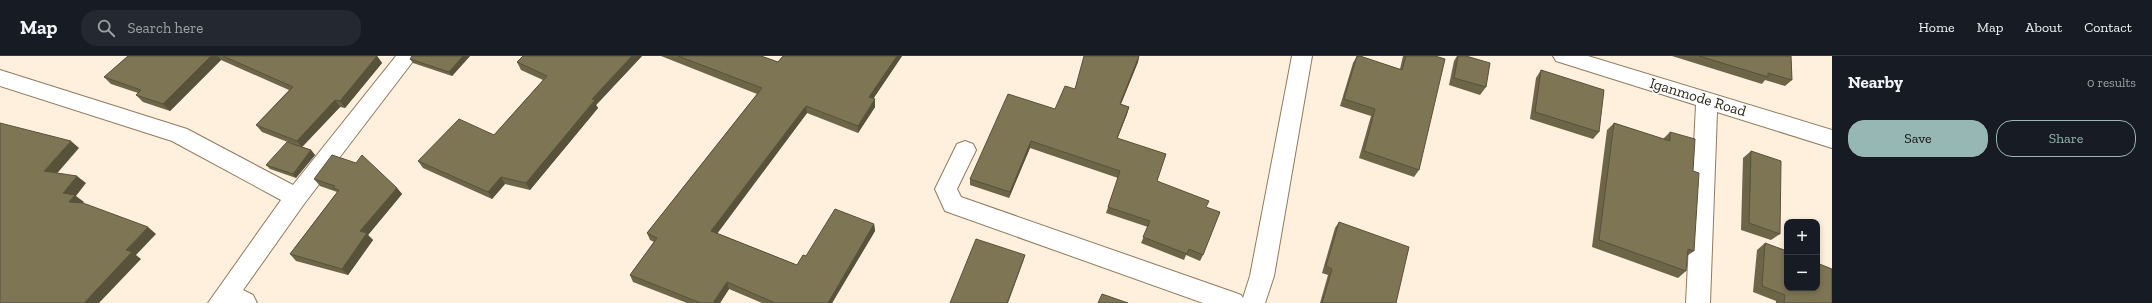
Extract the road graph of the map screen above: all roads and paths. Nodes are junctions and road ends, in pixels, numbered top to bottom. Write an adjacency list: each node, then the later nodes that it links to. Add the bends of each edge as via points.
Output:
1 (407, 56): 8 (street)
2 (1302, 56): 11 (street, via 1262,276)
3 (1563, 56): 5 (street, Iganmode Road)
4 (0, 78): 8 (street, via 179,135)
5 (1707, 100): 6 (street, Iganmode Road); 12 (street)
6 (1832, 139)
7 (965, 150): 10 (street, via 946,189 953,204)
8 (296, 197): 9 (street)
9 (231, 300)
10 (1233, 303)
11 (1253, 303)
12 (1698, 303)

